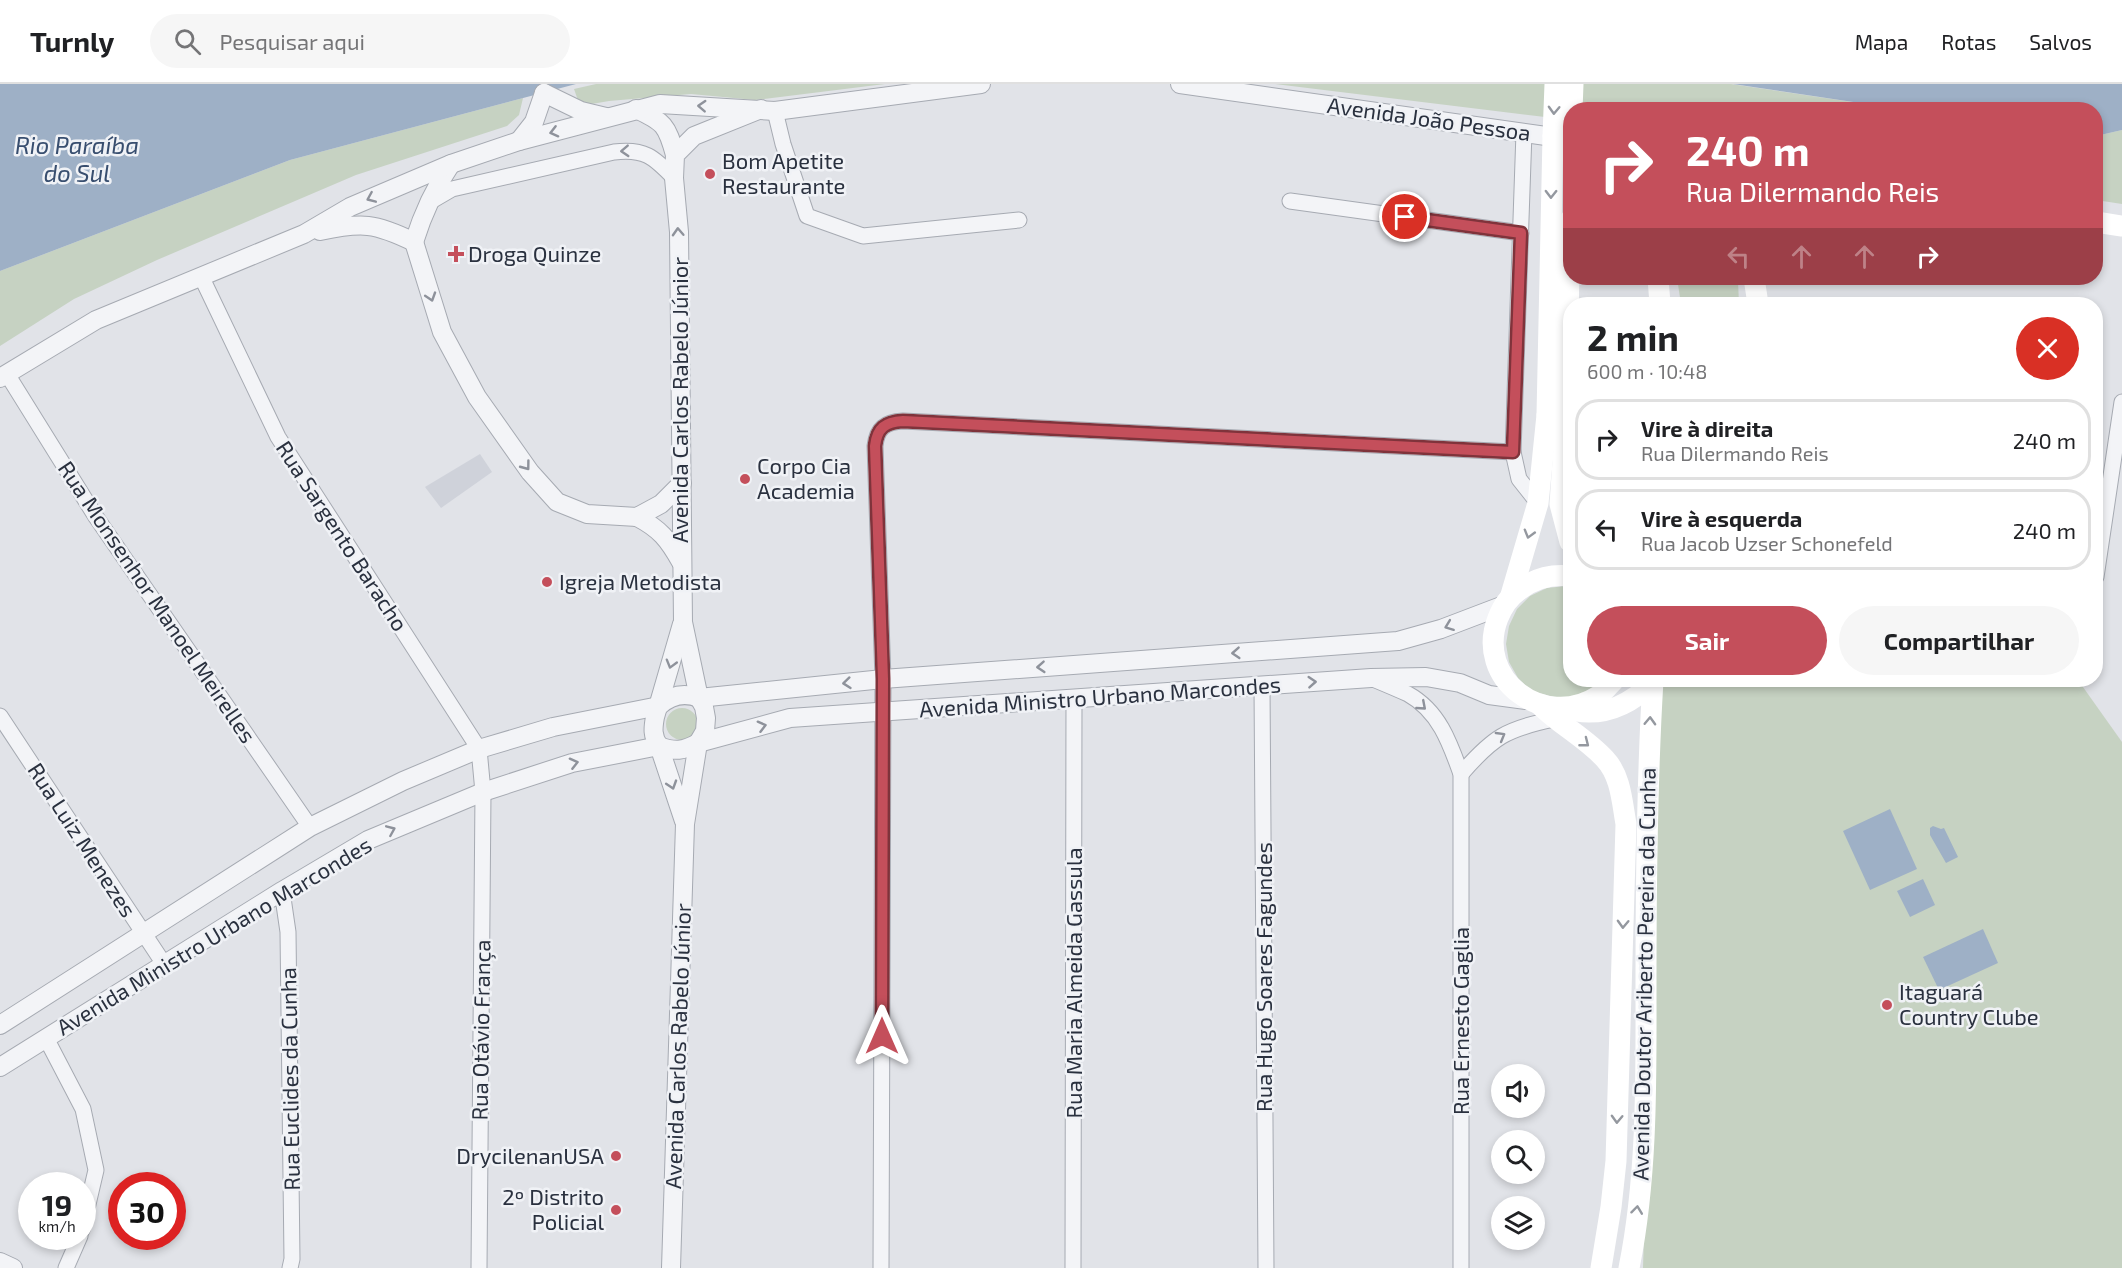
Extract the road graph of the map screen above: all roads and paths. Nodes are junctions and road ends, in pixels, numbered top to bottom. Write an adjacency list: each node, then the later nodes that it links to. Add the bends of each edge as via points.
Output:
1 (981, 84): 8 (street)
2 (1180, 84): 10 (street, Avenida João Pessoa)
3 (1555, 84): 11 (main road, one-way to 11)
4 (1573, 84): 6 (main road)
5 (542, 88): 9 (street, via 581,111); 12 (street, via 534,122)
6 (1572, 102)
7 (636, 109): 8 (street, one-way to 7, via 660,104); 9 (street); 13 (street, via 658,119 670,136)
8 (768, 110): 13 (street, via 694,136); 18 (street, via 807,216 863,236)
9 (611, 118): 12 (street, one-way to 12)
10 (1524, 132): 11 (street, Avenida João Pessoa); 21 (street)
11 (1562, 137): 28 (main road, one-way to 28, bridge)
12 (519, 141): 14 (street)
13 (675, 154): 15 (street)
14 (451, 164): 17 (street); 22 (street, one-way to 22, via 350,207)
15 (674, 178): 17 (street, one-way to 17, via 656,160 633,150 623,151 452,189); 31 (street, Avenida Carlos Rabelo Júnior, one-way to 15, via 679,232)
16 (1290, 201): 21 (street)
17 (428, 203): 23 (street)
18 (1019, 220)
19 (2103, 223): 20 (main road)
20 (2122, 226)
21 (1521, 233): 29 (street)
22 (304, 234): 23 (street, via 366,225 387,229); 24 (street)
23 (414, 242): 34 (street, one-way to 34, via 442,332 477,397 530,472 557,502 587,514)
24 (201, 276): 26 (street, via 96,320); 54 (street, Rua Sargento Baracho, via 278,437)
25 (1563, 318): 28 (main road)
26 (4, 376): 58 (street, Rua Monsenhor Manoel Meirelles)
27 (2122, 402): 35 (street)
28 (1556, 417): 30 (main road); 32 (main road)
29 (1513, 452): 32 (street, via 1519,479); 41 (street, via 891,422 882,426 875,446)
30 (1562, 472): 33 (main road)
31 (682, 483): 34 (street, via 661,504); 36 (street, Avenida Carlos Rabelo Júnior)
32 (1538, 502): 38 (main road, one-way to 38)
33 (1563, 515)
34 (637, 517): 36 (street, via 657,528)
35 (2103, 530)
36 (682, 563): 39 (street, Avenida Carlos Rabelo Júnior)
37 (1563, 573): 38 (main road, via 1532,580)
38 (1508, 600): 41 (street, Avenida Ministro Urbano Marcondes, one-way to 41, via 1441,629 1398,640); 49 (main road, Avenida Doutor Ariberto Pereira da Cunha, via 1494,630 1495,657 1506,682)
39 (683, 622): 46 (street, Avenida Carlos Rabelo Júnior); 48 (street, Avenida Carlos Rabelo Júnior, one-way to 48)
40 (1371, 678): 42 (street, Avenida Ministro Urbano Marcondes, one-way to 40); 49 (street, Avenida Ministro Urbano Marcondes, via 1426,676); 55 (street, one-way to 55, via 1410,695 1437,719)
41 (883, 679): 46 (street, Avenida Ministro Urbano Marcondes, one-way to 46); 50 (street)
42 (1262, 686): 47 (street, Avenida Ministro Urbano Marcondes); 75 (street, Rua Hugo Soares Fagundes)
43 (1607, 687): 49 (main road, via 1578,706)
44 (1647, 687): 49 (main road, via 1620,707 1589,713)
45 (1653, 687): 78 (main road, Avenida Doutor Ariberto Pereira da Cunha, one-way to 45, via 1641,1165 1646,1071 1647,829)
46 (699, 698): 48 (street, Avenida Ministro Urbano Marcondes, via 679,695); 52 (street, Avenida Carlos Rabelo Júnior, via 706,718 705,731)
47 (1074, 699): 50 (street, Avenida Ministro Urbano Marcondes); 74 (street, Rua Maria Almeida Gassula)
48 (659, 706): 53 (street, Avenida Carlos Rabelo Júnior, via 653,729); 54 (street, Avenida Ministro Urbano Marcondes, via 553,727)
49 (1544, 708): 55 (street, one-way to 49, via 1501,735 1529,724); 77 (main road, Avenida Doutor Ariberto Pereira da Cunha, one-way to 77, via 1606,759 1620,786 1626,824 1616,1161)
50 (883, 712): 52 (street, Avenida Ministro Urbano Marcondes, one-way to 50, via 790,718); 73 (street)
51 (0, 716): 60 (street, Rua Luiz Menezes)
52 (698, 743): 53 (street, Avenida Ministro Urbano Marcondes, via 671,751); 57 (street, Avenida Carlos Rabelo Júnior)
53 (659, 746): 56 (street, Avenida Ministro Urbano Marcondes, one-way to 53, via 572,763); 57 (street, Avenida Carlos Rabelo Júnior, one-way to 57)
54 (479, 749): 56 (street, Rua Sargento Baracho); 58 (street, Avenida Ministro Urbano Marcondes, via 403,781)
55 (1461, 774): 76 (street, Rua Ernesto Gaglia)
56 (483, 792): 59 (street, Avenida Ministro Urbano Marcondes, one-way to 56, via 368,840); 71 (street, Rua Otávio França)
57 (685, 824): 72 (street, Avenida Carlos Rabelo Júnior)
58 (310, 828): 60 (street, Avenida Ministro Urbano Marcondes)
59 (282, 891): 61 (street, Avenida Ministro Urbano Marcondes); 70 (street, Rua Euclides da Cunha, via 288,932)
60 (143, 933): 61 (street, Rua Luiz Menezes); 62 (street, Avenida Ministro Urbano Marcondes)
61 (164, 964): 63 (street, Avenida Ministro Urbano Marcondes)
62 (0, 1025)
63 (46, 1038): 64 (street, Avenida Ministro Urbano Marcondes); 65 (street, via 83,1109)
64 (0, 1067)
65 (96, 1172)
66 (74, 1250): 69 (street)
67 (0, 1262): 68 (street)
68 (13, 1268)
69 (66, 1268)
70 (290, 1268)
71 (479, 1268)
72 (671, 1268)
73 (881, 1268)
74 (1073, 1268)
75 (1266, 1268)
76 (1461, 1268)
77 (1601, 1268)
78 (1629, 1268)

